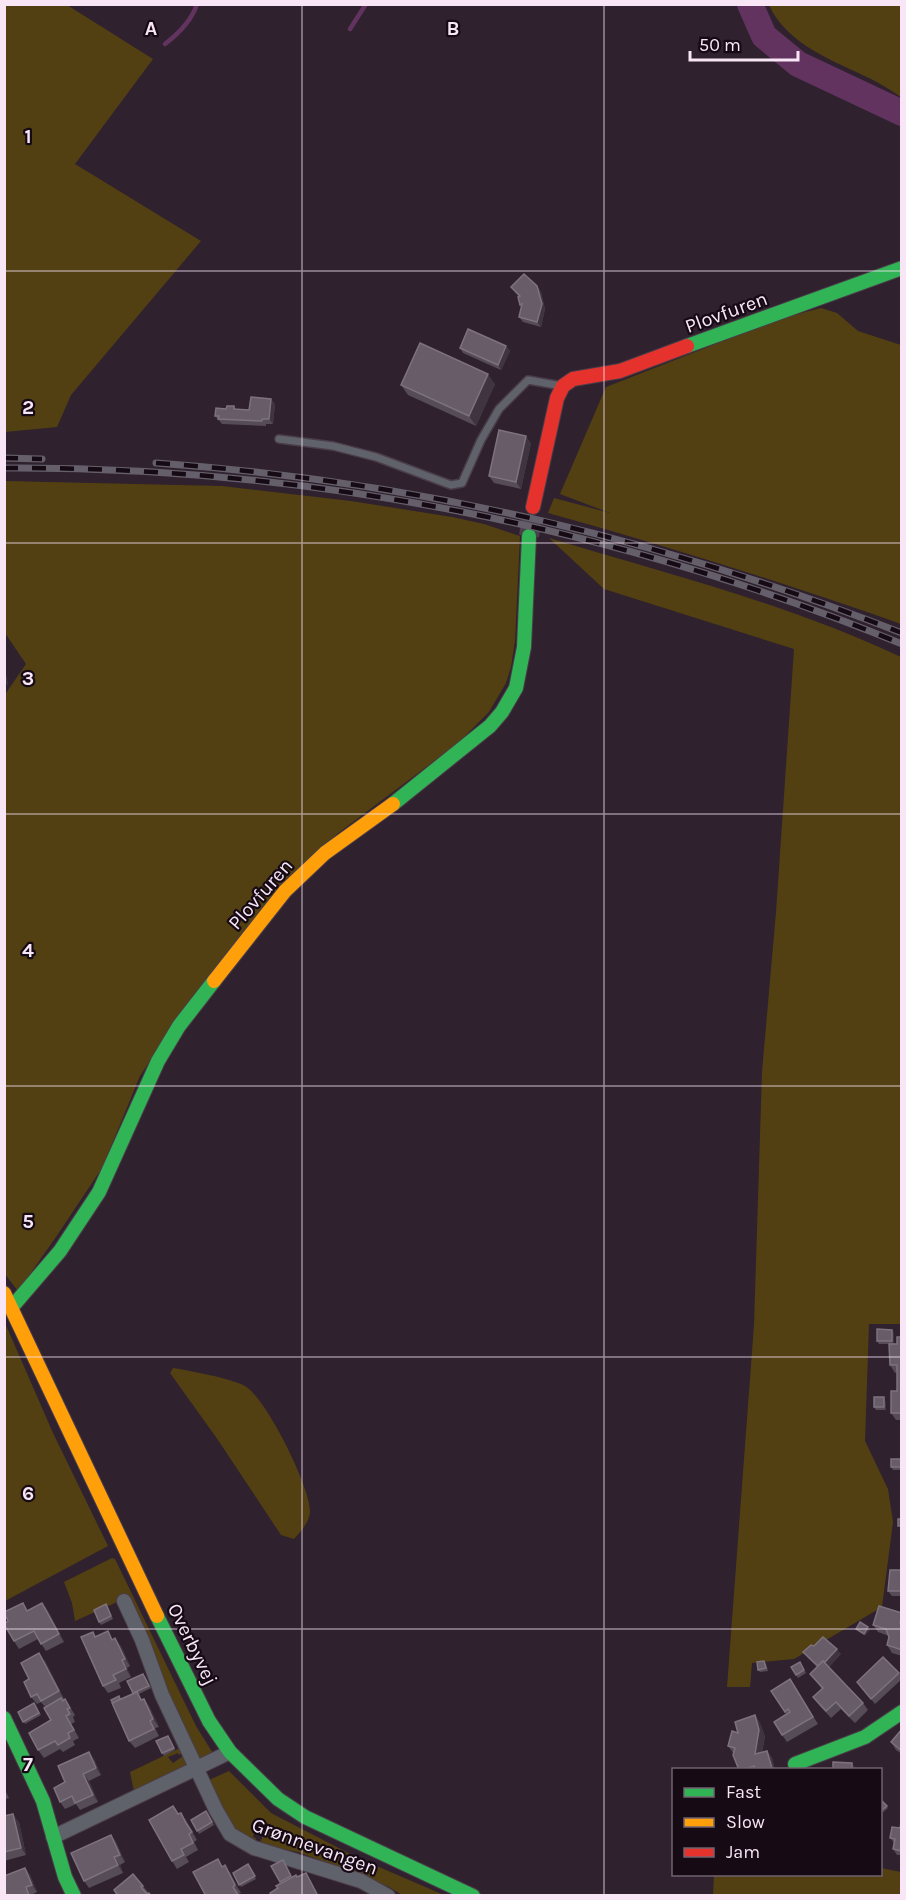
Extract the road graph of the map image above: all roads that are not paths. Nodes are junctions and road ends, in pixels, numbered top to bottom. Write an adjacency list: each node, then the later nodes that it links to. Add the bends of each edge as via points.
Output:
1 (902, 268): 2 (street, Plovfuren, via 620,371 573,379)
2 (563, 386): 3 (lane, Plovfuren, via 528,380 499,409 462,483 451,485 376,457 333,446); 4 (street)
3 (279, 439)
4 (533, 507)
5 (529, 536): 7 (street, Plovfuren, via 524,647 516,688 502,712 470,743 325,853 285,891 179,1026 158,1061 99,1192 60,1251)
6 (4, 1293): 7 (street, Overbyvej)
7 (12, 1307): 11 (street, Overbyvej, via 124,1549 209,1721)
8 (124, 1601): 13 (street, Grønnevangen)
9 (902, 1712): 12 (street, via 864,1739)
10 (4, 1718): 14 (street, via 43,1801)
11 (230, 1752): 13 (street); 17 (street, Overbyvej, via 278,1799 305,1817)
12 (795, 1764)
13 (196, 1768): 14 (street); 16 (street, Grønnevangen, via 230,1834 254,1848 361,1881)
14 (53, 1837): 15 (street)
15 (74, 1896)
16 (388, 1896)
17 (473, 1896)

